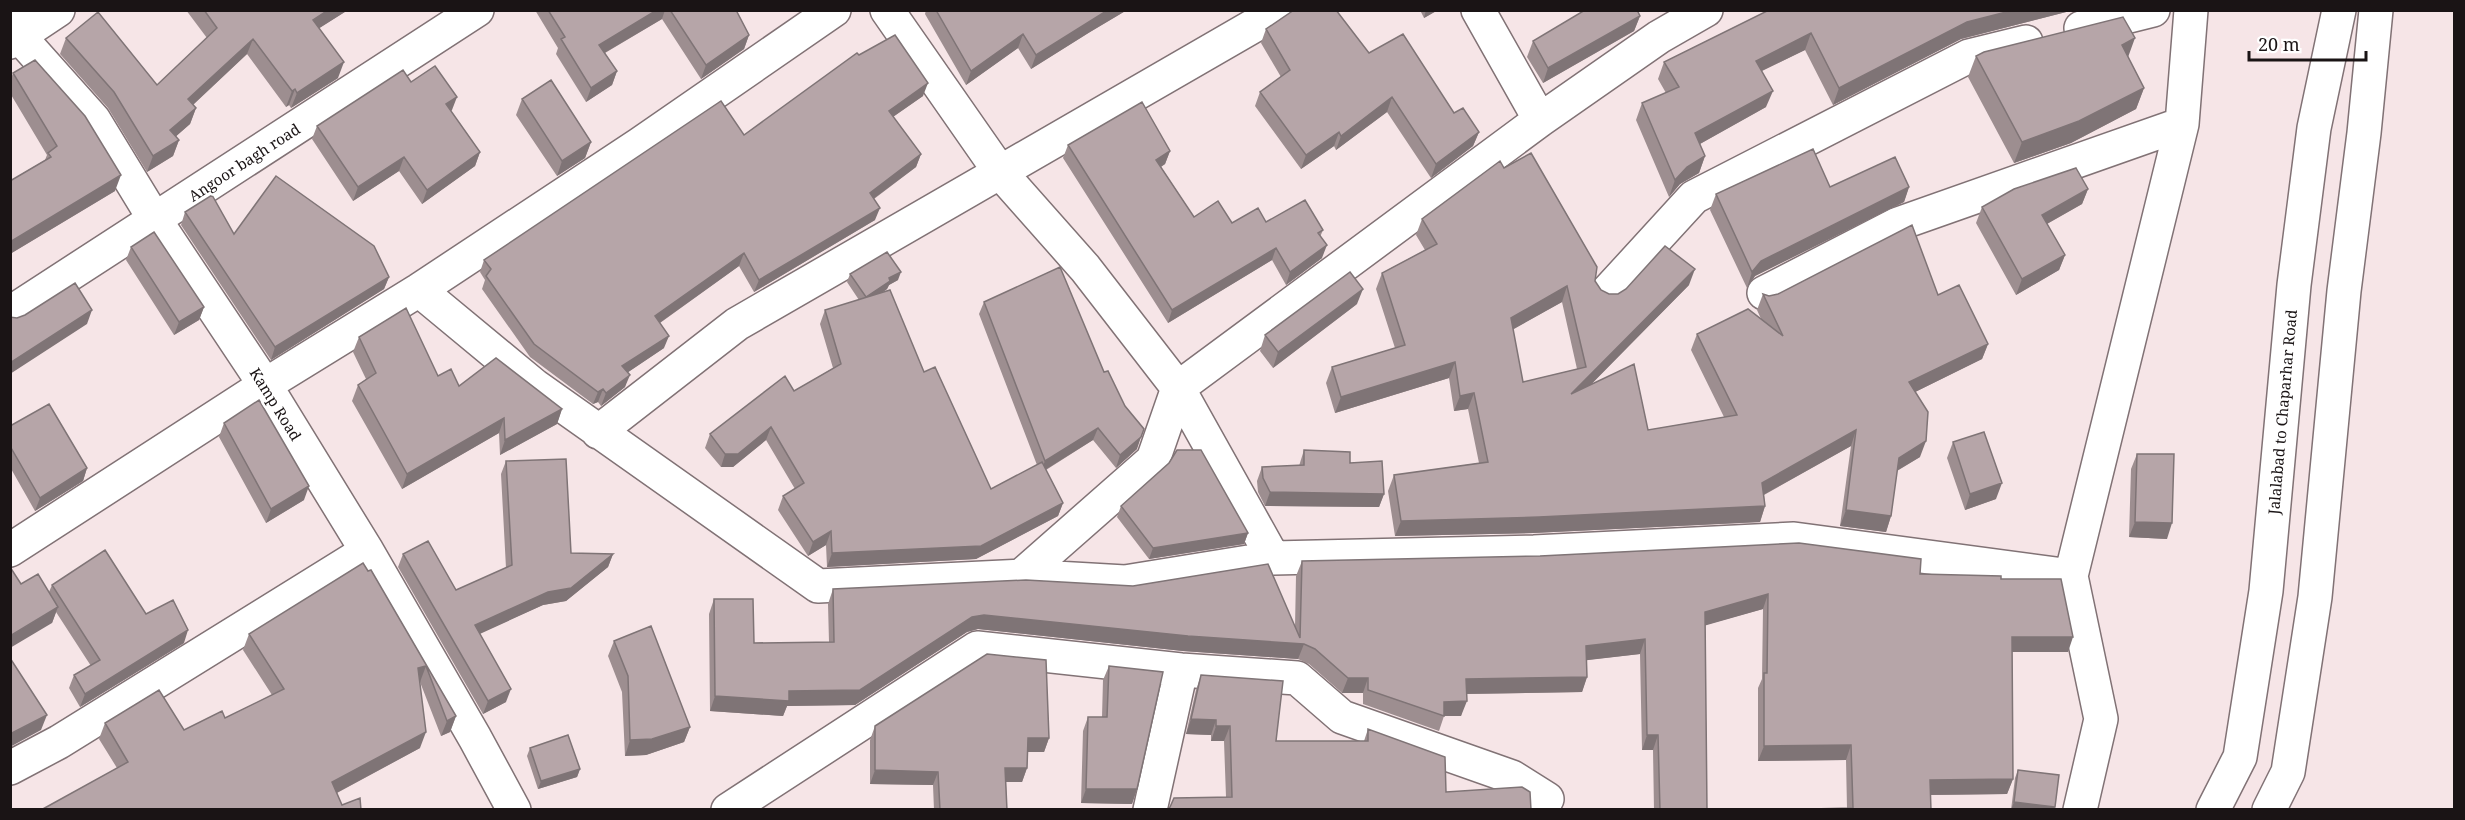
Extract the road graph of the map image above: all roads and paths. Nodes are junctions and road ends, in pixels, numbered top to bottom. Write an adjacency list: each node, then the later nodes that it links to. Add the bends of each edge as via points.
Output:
1 (58, 10): 12 (street)
2 (477, 10): 16 (street, Angoor bagh road)
3 (834, 10): 17 (street)
4 (887, 10): 15 (street)
5 (1478, 10): 13 (street)
6 (1706, 10): 13 (street, via 1659,37)
7 (2153, 10): 18 (street, via 1969,56 1694,197)
8 (2191, 10): 14 (street)
9 (2339, 10): 36 (street, Jalalabad to Chaparhar Road, via 2314,128 2294,285 2266,591 2240,757)
10 (2376, 10): 37 (street, via 2315,597 2288,772)
11 (1274, 14): 15 (street)
12 (13, 32): 16 (street, Kamp Road, via 94,120)
13 (1540, 120): 22 (street)
14 (2182, 124): 19 (street, via 1898,224); 28 (street)
15 (1000, 172): 22 (street, via 1085,268); 23 (street, via 737,324)
16 (154, 220): 20 (street, Angoor bagh road); 21 (street, Kamp Road)
17 (419, 290): 21 (street); 23 (street, via 535,386)
18 (1607, 292)
19 (1764, 292)
20 (10, 313)
21 (265, 385): 24 (street); 25 (street, Kamp Road)
22 (1178, 388): 26 (street); 27 (street, via 1153,459)
23 (598, 432): 27 (street, via 818,585)
24 (10, 550)
25 (367, 551): 30 (street, via 59,742); 32 (street, Kamp Road)
26 (1273, 558): 27 (street, via 1125,582); 28 (street, via 1534,552 1794,539)
27 (1021, 576)
28 (2071, 576): 35 (street, via 2101,719)
29 (1181, 670): 31 (street, via 1297,678 1342,717 1512,777); 33 (street, via 977,648); 34 (street)
30 (10, 768)
31 (1547, 799)
32 (514, 810)
33 (728, 810)
34 (1150, 810)
35 (2080, 810)
36 (2213, 810)
37 (2269, 810)

